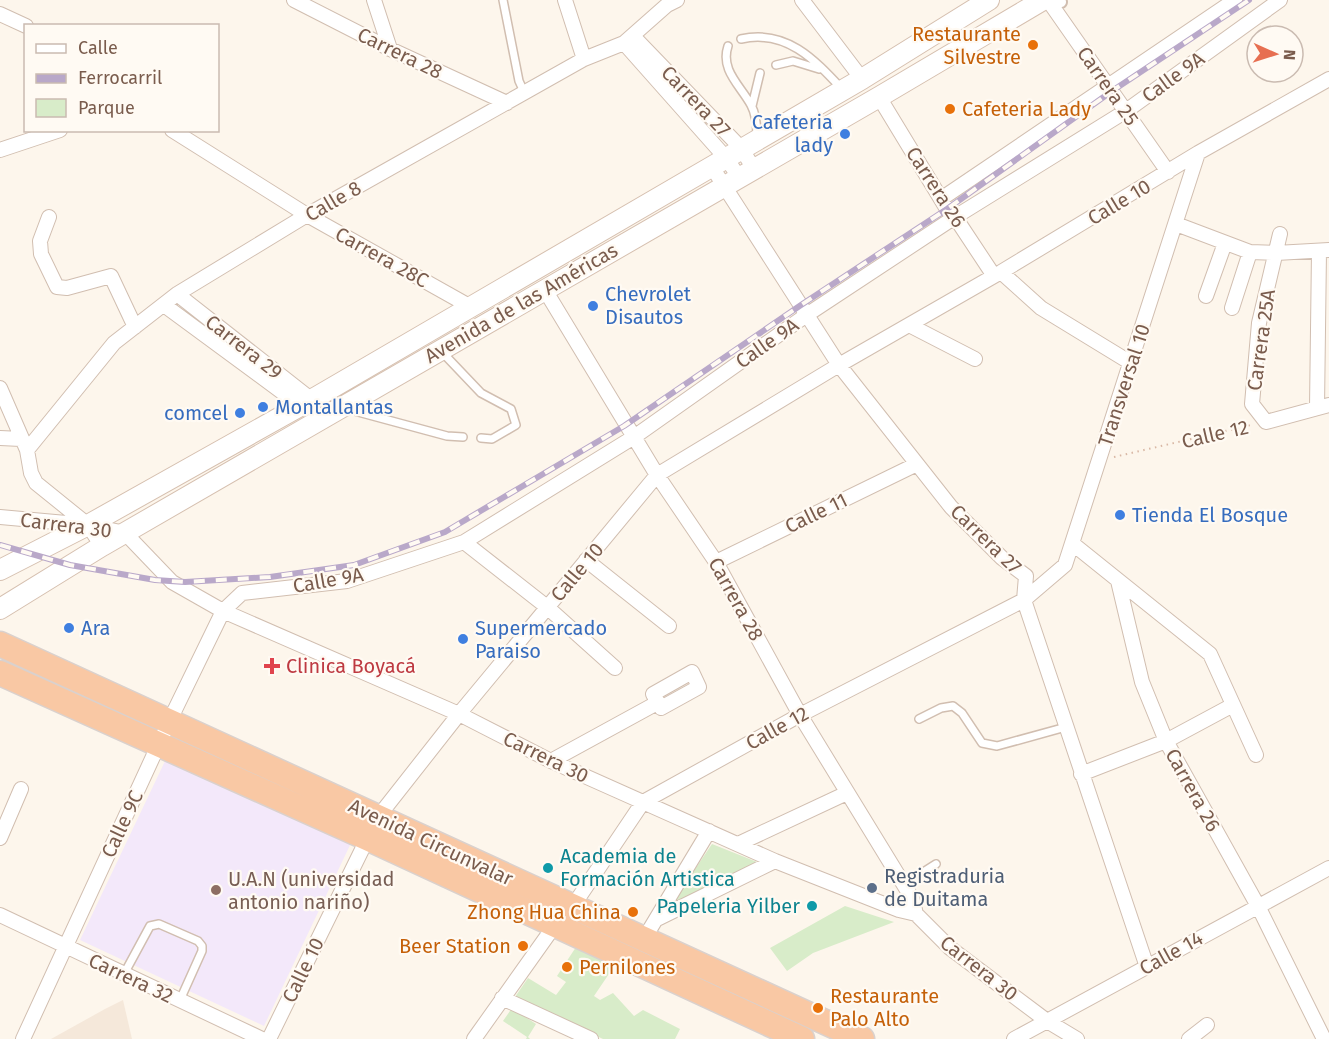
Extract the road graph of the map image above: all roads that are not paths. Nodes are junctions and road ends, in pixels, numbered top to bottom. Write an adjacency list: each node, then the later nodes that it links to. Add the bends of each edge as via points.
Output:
1 (294, 0): 16 (street, Carrera 28)
2 (374, 0): 16 (street)
3 (503, 0): 25 (lane)
4 (565, 0): 17 (street)
5 (802, 0): 21 (street)
6 (989, 0): 21 (main road, Avenida de las Américas)
7 (1054, 0): 23 (street, Carrera 25); 26 (main road, Avenida de las Américas)
8 (1235, 0): 23 (street, Calle 9A)
9 (1280, 0): 29 (street, Calle 9A)
10 (669, 2): 13 (street, Calle 8)
11 (0, 14): 12 (street)
12 (24, 25)
13 (628, 39): 17 (street, Calle 8); 33 (street, Carrera 27)
14 (741, 39): 20 (lane, via 784,41)
15 (728, 46): 28 (lane, via 726,64)
16 (390, 49): 27 (street, Carrera 28)
17 (584, 59): 25 (street, Calle 8)
18 (776, 65): 20 (lane, via 793,61)
19 (760, 73): 28 (lane)
20 (827, 73): 24 (lane)
21 (862, 79): 24 (main road, Avenida de las Américas)
22 (1329, 79): 34 (street, Calle 10)
23 (1109, 87): 29 (street, Carrera 25); 37 (street, Calle 9A)
24 (842, 89): 33 (main road, Avenida de las Américas)
25 (525, 94): 27 (street, Calle 8)
26 (879, 97): 36 (main road, Avenida de las Américas); 37 (street, Carrera 26)
27 (507, 103): 38 (street, Calle 8)
28 (752, 106): 33 (lane, via 757,126)
29 (1126, 111): 35 (street, Carrera 25); 40 (street, Calle 9A)
30 (54, 132): 32 (street)
31 (175, 132): 38 (street, Carrera 28C)
32 (0, 150)
33 (734, 153): 36 (street, Carrera 27); 36 (street, Carrera 27); 52 (main road, Avenida de las Américas)
34 (1198, 153): 35 (street, Calle 10); 41 (street, Transversal 10)
35 (1168, 172): 47 (street, Calle 10)
36 (739, 177): 48 (main road, Avenida de las Américas); 54 (street, Carrera 27)
37 (941, 199): 40 (street, Carrera 26)
38 (307, 215): 49 (street, Calle 8); 52 (street, Carrera 28C)
39 (49, 217): 57 (street, via 40,241 41,254 57,288 111,276)
40 (955, 218): 47 (street, Carrera 26); 54 (street, Calle 9A)
41 (1176, 224): 43 (street); 60 (street, Transversal 10)
42 (1280, 234): 46 (street, Carrera 25A)
43 (1225, 243): 45 (street); 50 (street)
44 (1324, 251): 46 (street); 64 (street)
45 (1250, 252): 46 (street); 53 (street)
46 (1276, 253): 66 (street, Carrera 25A, via 1259,323 1252,404)
47 (998, 274): 56 (street, Calle 10); 60 (street, Carrera 26, via 1041,308)
48 (545, 290): 58 (main road, Avenida de las Américas); 68 (street, Carrera 28)
49 (177, 294): 51 (street, Calle 8); 63 (street, Carrera 29)
50 (1206, 296)
51 (164, 305): 57 (street, Calle 8); 63 (street, Carrera 29)
52 (471, 307): 55 (main road, Avenida de las Américas)
53 (1232, 308)
54 (808, 314): 61 (street, Carrera 27); 68 (street, Calle 9A)
55 (446, 322): 58 (main road); 63 (main road, Avenida de las Américas)
56 (909, 325): 59 (street); 61 (street, Calle 10)
57 (135, 327): 71 (street, Calle 8, via 114,343)
58 (448, 345): 65 (main road, Avenida de las Américas); 70 (lane, via 481,393 512,409 516,425 492,439)
59 (975, 359)
60 (1131, 363): 78 (street, Transversal 10)
61 (839, 365): 72 (street, Carrera 27); 73 (street, Calle 10)
62 (0, 388): 71 (street)
63 (310, 401): 65 (main road); 75 (main road, Avenida de las Américas)
64 (1323, 406): 66 (street, Calle 12)
65 (336, 411): 67 (lane); 76 (main road, Avenida de las Américas)
66 (1266, 422)
67 (463, 437)
68 (634, 437): 73 (street, Carrera 28); 77 (street, Calle 9A)
69 (0, 438): 71 (street)
70 (481, 438)
71 (24, 445): 75 (street, via 36,483)
72 (917, 464): 81 (street, Calle 11); 84 (street, Carrera 27, via 951,507 1002,558 1026,576)
73 (657, 475): 80 (street, Calle 10); 81 (street, Carrera 28)
74 (0, 517): 75 (street, Carrera 30)
75 (88, 525): 76 (street, Carrera 30); 79 (street); 82 (main road, Avenida de las Américas)
76 (124, 533): 79 (main road, Avenida de las Américas); 87 (street, Carrera 30, via 172,582)
77 (464, 542): 85 (street); 87 (street, Calle 9A, via 347,581 242,593)
78 (1073, 544): 83 (street); 84 (street, Transversal 10, via 1065,565)
79 (102, 546): 86 (main road, Avenida de las Américas)
80 (586, 560): 85 (street, Calle 10); 88 (street)
81 (716, 562): 95 (street, Carrera 28)
82 (0, 570)
83 (1118, 581): 93 (street, via 1210,654); 99 (street, Carrera 26, via 1142,682)
84 (1024, 600): 95 (street, Calle 12); 98 (street, Carrera 27)
85 (547, 607): 90 (street); 94 (street, Calle 10)
86 (0, 609)
87 (223, 611): 94 (street, Carrera 30); 97 (street, Calle 9C)
88 (669, 626)
89 (0, 644): 97 (highway, Avenida Circunvalar)
90 (615, 668)
91 (0, 673): 100 (highway, Avenida Circunvalar)
92 (657, 703): 102 (street)
93 (1233, 705): 99 (street); 101 (street)
94 (459, 714): 102 (street, Carrera 30); 107 (street, Calle 10)
95 (800, 715): 105 (street, Carrera 28); 106 (street, Calle 12)
96 (919, 719): 98 (lane, via 953,706 962,712 982,743 997,746)
97 (169, 722): 100 (street, Calle 9C); 107 (highway, Avenida Circunvalar)
98 (1066, 727): 103 (street, Carrera 27)
99 (1166, 741): 103 (street); 116 (street, Carrera 26)
100 (159, 745): 107 (highway, Avenida Circunvalar); 121 (street, Calle 9C)
101 (1256, 755)
102 (551, 761): 106 (street, Carrera 30)
103 (1081, 774): 122 (street, Carrera 27)
104 (21, 789): 109 (street)
105 (847, 793): 110 (street); 114 (street, Carrera 28)
106 (643, 802): 108 (street, Carrera 30); 115 (street, Calle 12)
107 (373, 827): 115 (highway, Avenida Circunvalar); 119 (highway, Avenida Circunvalar); 132 (street, Calle 10)
108 (709, 831): 110 (street, Carrera 30); 120 (street)
109 (0, 838)
110 (738, 844): 111 (street, Carrera 30)
111 (775, 861): 117 (street, Carrera 30); 120 (street)
112 (936, 864): 114 (lane)
113 (1329, 868): 116 (street, Calle 14)
114 (903, 885): 117 (street, Carrera 28)
115 (573, 906): 120 (highway, Avenida Circunvalar)
116 (1258, 906): 122 (street, Calle 14); 128 (street, Carrera 26)
117 (916, 914): 126 (street, Carrera 30, via 950,948)
118 (0, 915): 121 (street, Carrera 32)
119 (555, 925): 124 (street); 135 (highway, Avenida Circunvalar)
120 (651, 929): 136 (highway, Avenida Circunvalar)
121 (65, 947): 123 (street, Carrera 32); 130 (street, Calle 9C)
122 (1147, 966): 126 (street, Calle 14)
123 (124, 975): 125 (street, Carrera 32); 125 (lane, via 150,926 159,924 198,941 202,951)
124 (502, 998): 129 (street); 133 (street)
125 (180, 1000): 131 (street, Carrera 32)
126 (1047, 1021): 137 (street, Calle 14); 138 (street, Carrera 30)
127 (1207, 1025): 139 (street)
128 (1324, 1033)
129 (567, 1034): 134 (street)
130 (23, 1039)
131 (262, 1039)
132 (269, 1039)
133 (474, 1039)
134 (591, 1039)
135 (802, 1039)
136 (862, 1039)
137 (1014, 1039)
138 (1077, 1039)
139 (1189, 1039)

